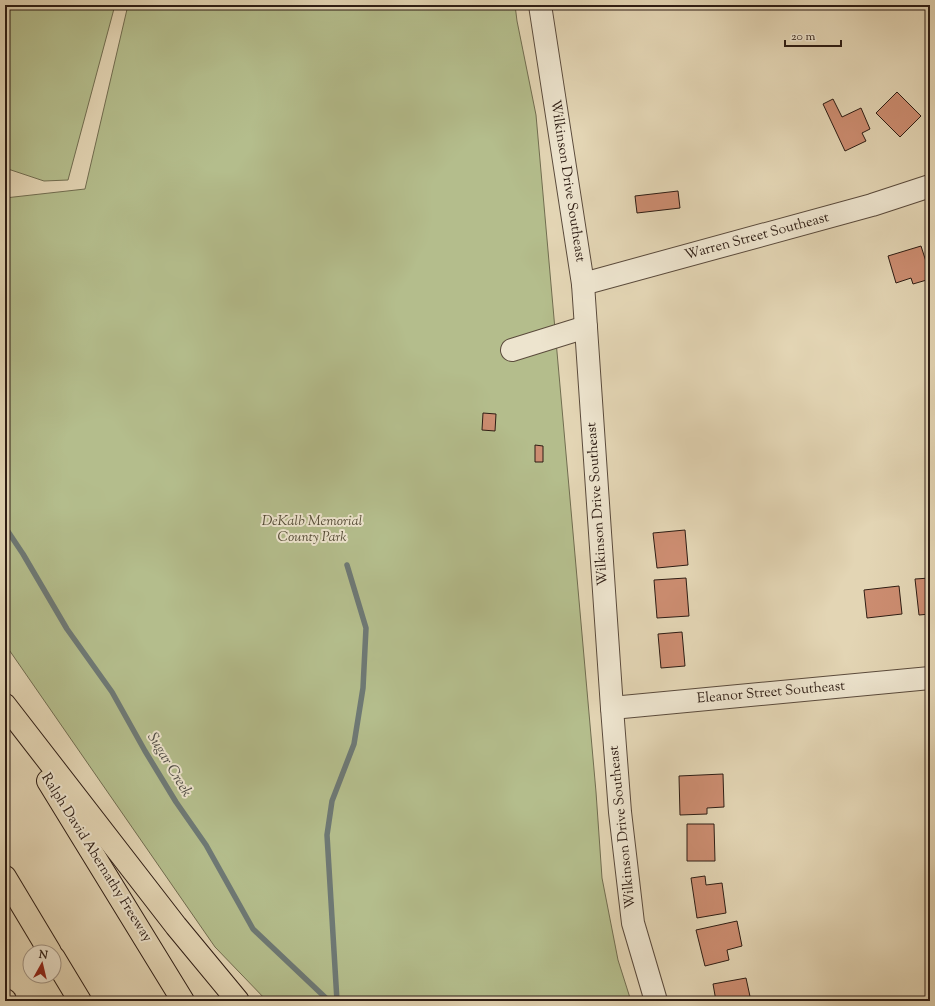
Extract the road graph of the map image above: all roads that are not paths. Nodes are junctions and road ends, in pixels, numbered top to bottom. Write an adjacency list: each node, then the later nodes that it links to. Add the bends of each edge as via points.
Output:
1 (540, 5): 3 (street, Wilkinson Drive Southeast)
2 (930, 186): 3 (street, Warren Street Southeast, via 872,205)
3 (583, 284): 4 (street, Wilkinson Drive Southeast)
4 (586, 326): 5 (street); 8 (street, Wilkinson Drive Southeast)
5 (512, 350)
6 (930, 678): 8 (street, Eleanor Street Southeast)
7 (5, 706): 15 (highway, via 176,926)
8 (612, 708): 16 (street, Wilkinson Drive Southeast, via 620,812 633,923)
9 (5, 717): 14 (highway, Ralph David Abernathy Freeway, via 44,775)
10 (5, 877): 11 (highway)
11 (45, 944)
12 (62, 971): 13 (highway)
13 (80, 1001)
14 (183, 1001)
15 (238, 1001)
16 (656, 1001)

